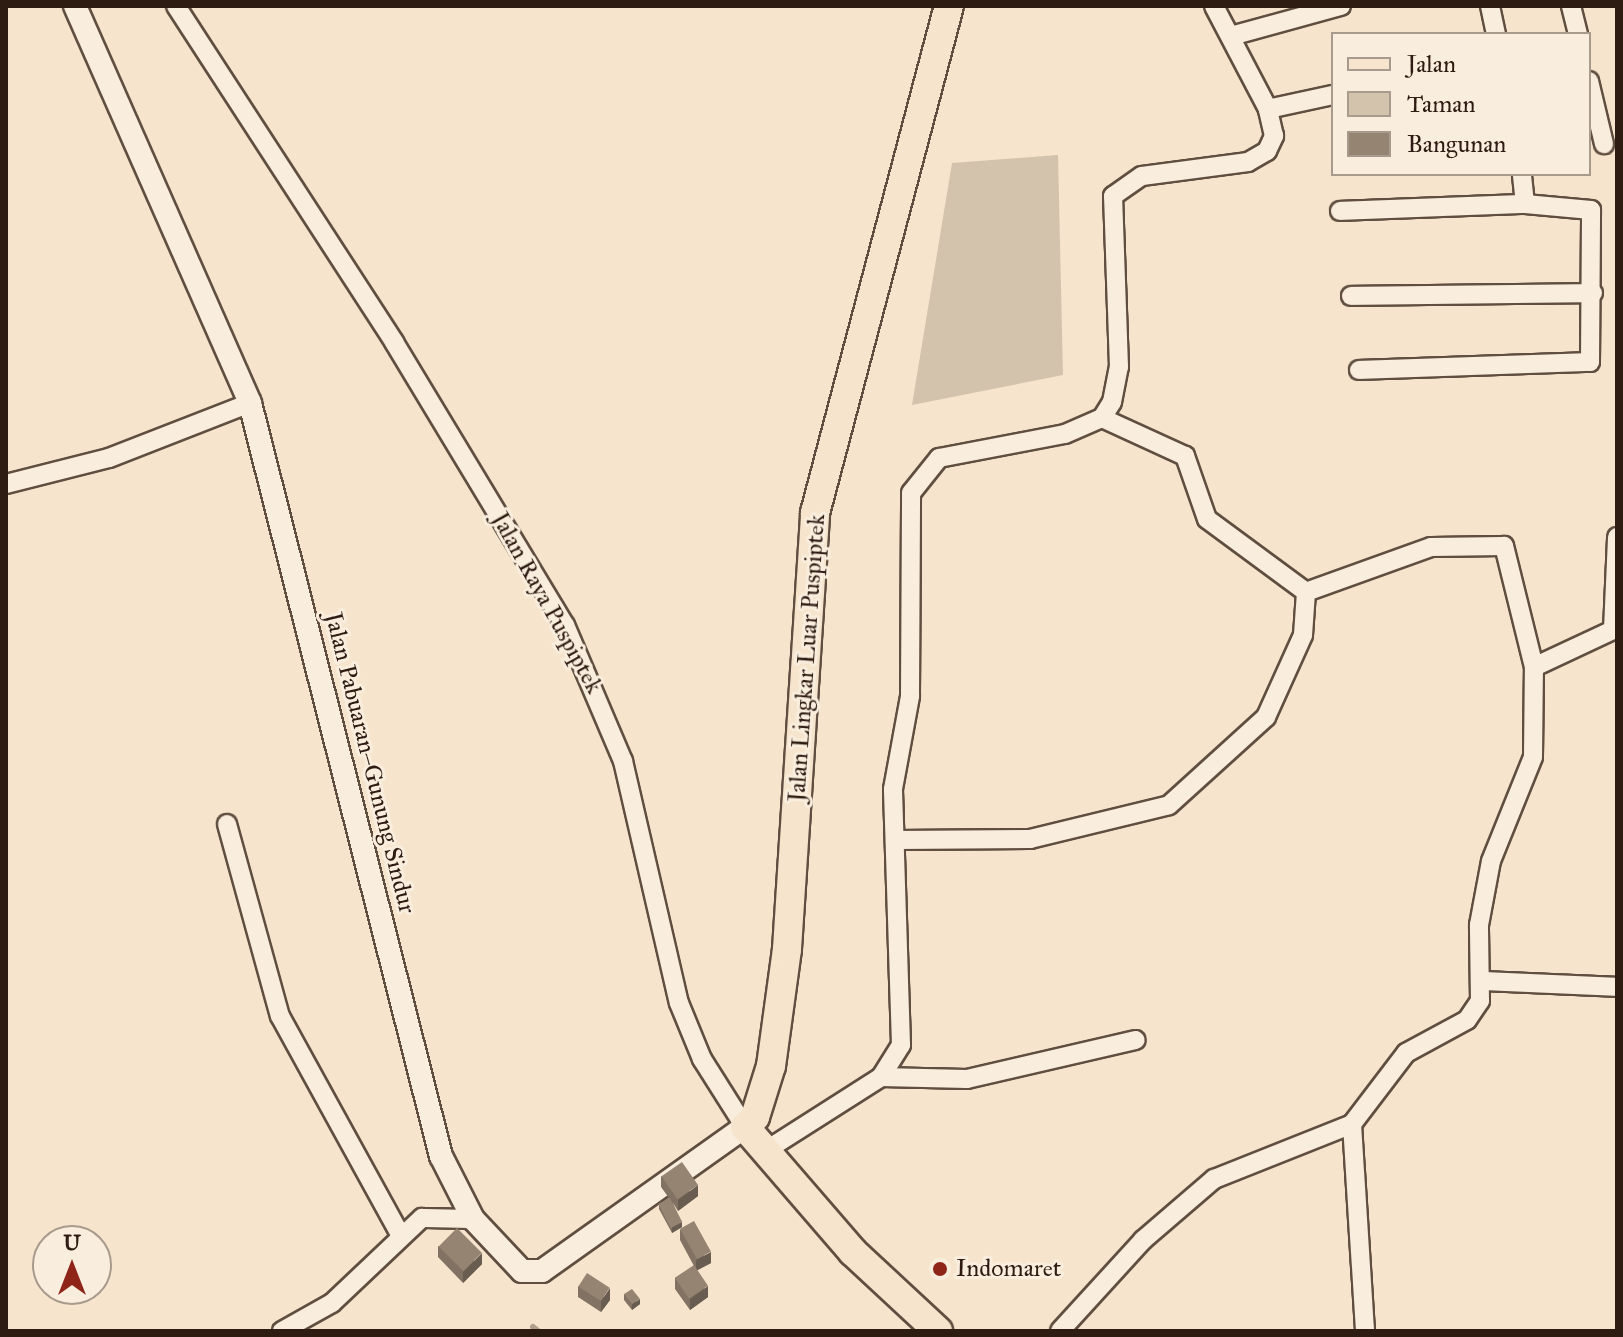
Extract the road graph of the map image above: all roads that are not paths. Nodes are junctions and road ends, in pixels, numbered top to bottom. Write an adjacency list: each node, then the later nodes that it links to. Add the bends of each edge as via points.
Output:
1 (75, 6): 21 (street, Jalan Pabuaran–Gunung Sindur)
2 (176, 6): 34 (street, Jalan Raya Puspiptek, via 394,342 565,625 623,761 679,1003 702,1059)
3 (949, 6): 34 (main road, Jalan Lingkar Luar Puspiptek, via 815,513 787,949 771,1066 755,1117)
4 (1214, 6): 10 (street)
5 (1341, 6): 10 (street)
6 (1490, 6): 8 (street)
7 (1571, 6): 9 (street)
8 (1496, 32)
9 (1578, 32)
10 (1231, 36): 13 (street)
11 (1591, 89): 14 (street)
12 (1331, 95): 13 (street)
13 (1268, 109): 22 (street, via 1274,136 1259,155 1142,176 1113,196 1119,367)
14 (1604, 144)
15 (1522, 176): 16 (street)
16 (1525, 204): 17 (street); 18 (street, via 1588,204)
17 (1340, 211)
18 (1593, 293): 19 (street); 20 (street, via 1590,362 1582,366)
19 (1351, 296)
20 (1359, 370)
21 (250, 403): 23 (street, via 109,458); 36 (street, Jalan Pabuaran–Gunung Sindur, via 441,1156)
22 (1102, 418): 25 (street, via 1185,456 1207,519); 28 (street, via 1065,434 939,458 911,493 910,696 894,773)
23 (6, 484)
24 (1617, 537): 26 (street, via 1613,630)
25 (1306, 592): 26 (street, via 1431,547 1499,545 1513,569); 28 (street, via 1303,635 1266,717 1169,805 1030,839)
26 (1534, 667): 29 (street, via 1533,757 1491,861 1479,925)
27 (227, 824): 37 (street, via 280,1016)
28 (896, 840): 32 (street, via 902,1030)
29 (1481, 981): 30 (street); 33 (street, via 1467,1020 1406,1053)
30 (1617, 987)
31 (1136, 1040): 32 (street, via 967,1079)
32 (881, 1077): 35 (street)
33 (1352, 1124): 40 (street, via 1214,1179 1143,1240); 41 (street)
34 (745, 1127): 35 (main road, Jalan Raya Puspiptek); 36 (street, Jalan Pabuaran–Gunung Sindur, via 542,1271 522,1271)
35 (765, 1151): 39 (main road, Jalan Raya Puspiptek, via 853,1252)
36 (473, 1219): 37 (street, via 427,1215)
37 (401, 1236): 38 (street, via 332,1303)
38 (282, 1331)
39 (938, 1331)
40 (1060, 1331)
41 (1365, 1331)

